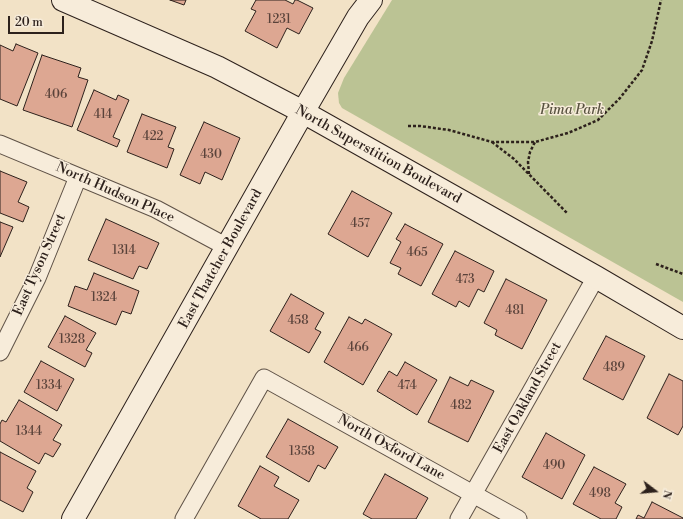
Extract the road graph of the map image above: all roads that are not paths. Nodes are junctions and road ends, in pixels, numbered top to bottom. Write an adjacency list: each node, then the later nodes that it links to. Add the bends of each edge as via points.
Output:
1 (370, 0): 3 (street, East Thatcher Boulevard)
2 (75, 2): 3 (street, North Superstition Boulevard, via 217,67)
3 (303, 112): 6 (street, East Thatcher Boulevard); 7 (street, North Superstition Boulevard)
4 (0, 144): 5 (street, North Hudson Place)
5 (78, 177): 6 (street, North Hudson Place, via 156,209); 9 (street, East Tyson Street, via 37,278)
6 (227, 248): 11 (street, East Thatcher Boulevard)
7 (596, 277): 8 (street, North Superstition Boulevard); 10 (street, East Oakland Street)
8 (683, 328)
9 (0, 352)
10 (474, 494): 12 (street, North Oxford Lane, via 264,378); 13 (street, East Oakland Street); 14 (street, North Oxford Lane)
11 (73, 519)
12 (184, 519)
13 (459, 519)
14 (518, 519)

